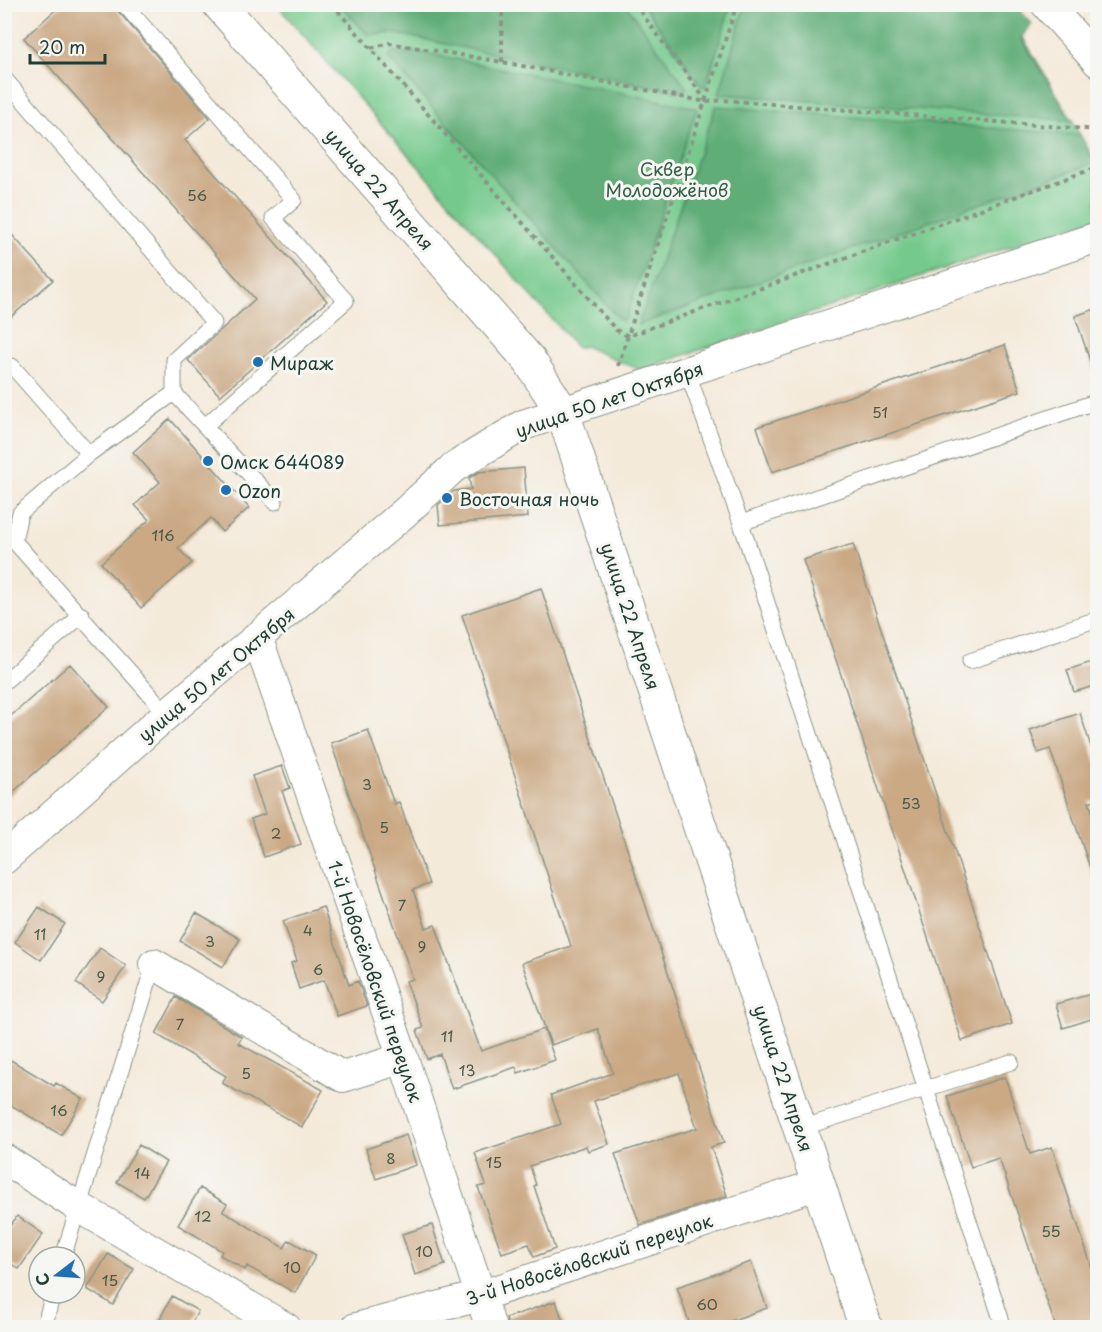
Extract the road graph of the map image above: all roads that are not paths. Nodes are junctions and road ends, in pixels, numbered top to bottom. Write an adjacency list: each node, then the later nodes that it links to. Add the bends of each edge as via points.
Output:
1 (124, 4): 12 (lane, via 294,200 273,218 346,301)
2 (219, 4): 11 (main road, улица 22 Апреля, via 530,360)
3 (1046, 4): 4 (street)
4 (1098, 62)
5 (4, 78): 9 (lane, via 214,323 174,360)
6 (1098, 237): 8 (street, улица 50 лет Октября)
7 (4, 367): 13 (lane, via 12,366)
8 (687, 371): 11 (street, улица 50 лет Октября); 15 (lane)
9 (174, 393): 12 (lane); 13 (lane)
10 (1098, 401): 15 (lane)
11 (563, 413): 18 (street, улица 50 лет Октября, via 523,425 453,468); 27 (main road, улица 22 Апреля)
12 (206, 426): 14 (lane)
13 (88, 454): 16 (lane, via 20,513 14,542)
14 (275, 502)
15 (741, 523): 26 (lane)
16 (82, 615): 20 (lane); 21 (lane)
17 (1098, 619): 19 (lane)
18 (257, 637): 21 (street, улица 50 лет Октября); 24 (street, 1-й Новосёловский переулок)
19 (970, 661)
20 (4, 682)
21 (167, 714): 22 (street, улица 50 лет Октября)
22 (4, 859)
23 (154, 964): 24 (street, via 343,1077); 30 (lane)
24 (404, 1058): 32 (street, 1-й Новосёловский переулок)
25 (1011, 1062): 26 (lane)
26 (927, 1090): 27 (lane); 39 (lane)
27 (801, 1128): 29 (main road, улица 22 Апреля)
28 (4, 1159): 30 (street)
29 (819, 1184): 32 (street, 3-й Новосёловский переулок); 38 (main road, улица 22 Апреля)
30 (77, 1206): 31 (lane); 35 (street)
31 (66, 1245)
32 (480, 1296): 36 (street, 3-й Новосёловский переулок); 37 (street, 1-й Новосёловский переулок)
33 (50, 1305): 34 (lane)
34 (44, 1328)
35 (286, 1328)
36 (356, 1328)
37 (491, 1328)
38 (866, 1328)
39 (1004, 1328)

